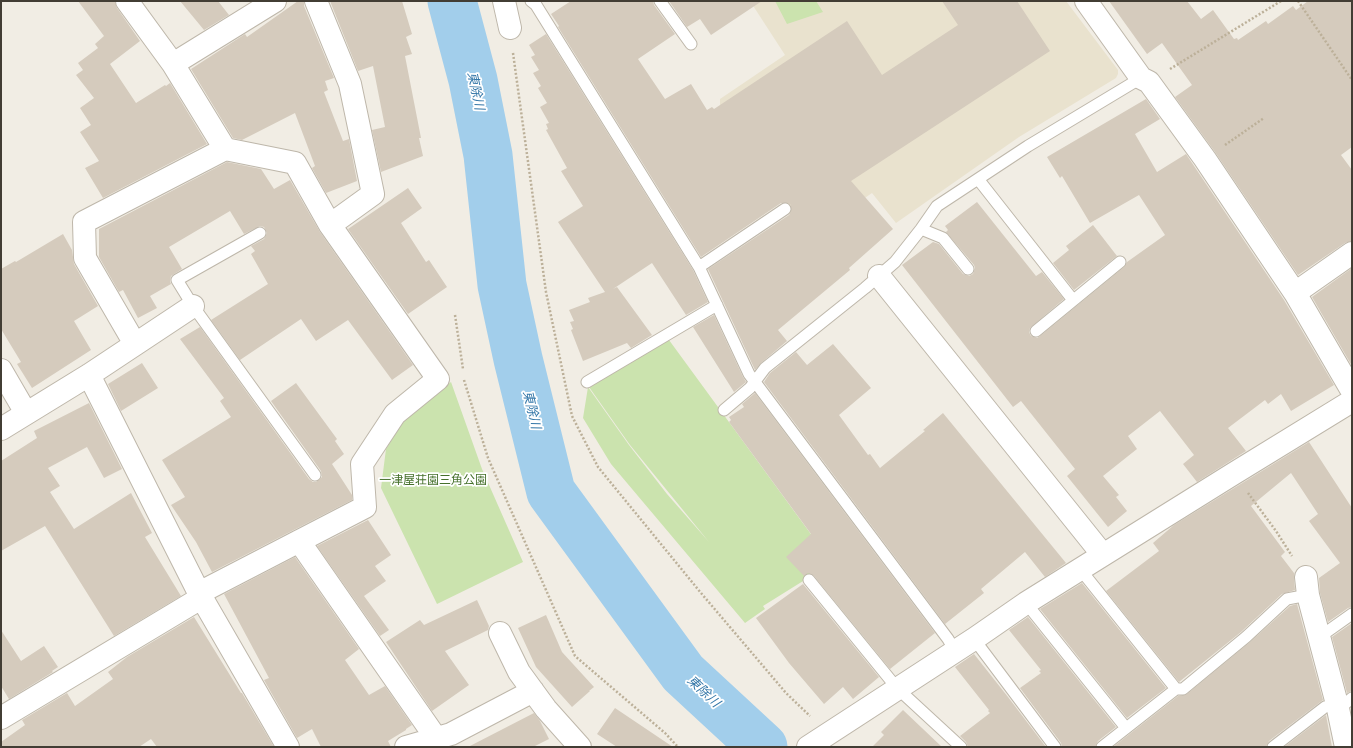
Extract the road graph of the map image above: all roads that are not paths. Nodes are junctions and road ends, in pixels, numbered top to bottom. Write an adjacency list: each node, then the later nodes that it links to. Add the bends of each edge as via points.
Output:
1 (127, 1): 10 (street)
2 (275, 1): 10 (street)
3 (316, 1): 15 (street, via 350,84 374,194)
4 (504, 1): 8 (street)
5 (660, 1): 9 (lane)
6 (1086, 1): 11 (street)
7 (536, 2): 20 (lane)
8 (510, 28)
9 (690, 44)
10 (173, 64): 12 (street)
11 (1145, 80): 13 (lane, via 1028,146); 23 (street, via 1205,159)
12 (225, 149): 15 (street, via 295,163); 28 (street, via 84,222 85,258)
13 (978, 179): 16 (lane, via 937,206); 24 (lane)
14 (784, 209): 20 (lane)
15 (330, 225): 39 (street, via 438,379 395,414 362,464 365,507)
16 (921, 229): 21 (lane, via 943,238); 22 (lane, via 895,262)
17 (260, 233): 26 (lane, via 177,280)
18 (1352, 253): 23 (street)
19 (1120, 262): 24 (lane)
20 (699, 267): 25 (lane)
21 (968, 269)
22 (879, 276): 32 (lane, via 765,368); 40 (street)
23 (1295, 293): 33 (street)
24 (1073, 300): 27 (lane)
25 (717, 305): 31 (lane); 32 (lane)
26 (193, 306): 28 (street); 38 (lane)
27 (1036, 331)
28 (135, 344): 30 (street)
29 (1, 370): 36 (street)
30 (89, 375): 36 (street); 44 (street)
31 (587, 382)
32 (755, 382): 35 (lane); 50 (lane)
33 (1352, 392)
34 (1352, 401): 40 (street)
35 (724, 410)
36 (26, 413): 37 (street)
37 (1, 428)
38 (315, 475)
39 (299, 541): 44 (street); 58 (street)
40 (1103, 555): 41 (street)
41 (1080, 569): 45 (street); 52 (lane)
42 (809, 580): 51 (lane)
43 (1307, 586): 48 (street); 52 (lane, via 1287,599 1183,689)
44 (200, 596): 55 (street); 59 (street)
45 (1026, 603): 49 (street); 56 (lane)
46 (1352, 614): 48 (lane, via 1328,631)
47 (500, 633): 53 (street, via 519,672)
48 (1318, 634): 54 (street)
49 (974, 639): 50 (street); 63 (lane)
50 (955, 651): 51 (street)
51 (897, 688): 57 (street); 62 (lane)
52 (1176, 689): 56 (lane)
53 (533, 691): 58 (street, via 451,734); 61 (street)
54 (1344, 701): 65 (lane, via 1325,707); 66 (street)
55 (1, 718)
56 (1126, 728): 64 (lane)
57 (815, 734)
58 (436, 738): 60 (street)
59 (288, 747)
60 (406, 747)
61 (580, 747)
62 (960, 747)
63 (1055, 747)
64 (1102, 747)
65 (1272, 747)
66 (1346, 747)

